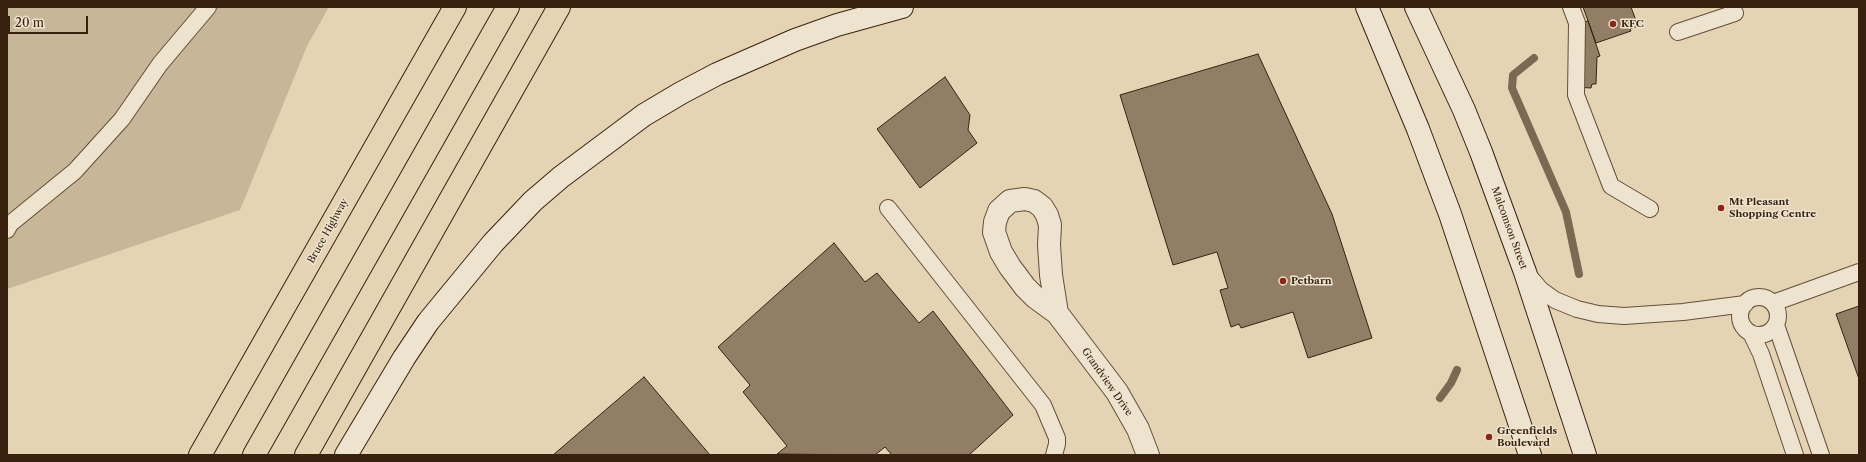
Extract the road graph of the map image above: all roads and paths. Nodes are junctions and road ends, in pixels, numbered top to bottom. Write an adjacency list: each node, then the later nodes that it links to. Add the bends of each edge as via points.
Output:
1 (208, 7): 13 (lane, via 160,64 122,119 75,171 10,224)
2 (455, 7): 21 (highway, Bruce Highway)
3 (508, 7): 22 (highway)
4 (558, 7): 23 (highway)
5 (902, 7): 24 (main road, via 795,40 681,92 644,115 561,176 493,243 428,322)
6 (1366, 7): 27 (main road, via 1418,129 1450,214)
7 (1416, 7): 14 (main road, Malcomson Street, via 1482,152)
8 (1571, 7): 12 (lane, via 1577,23 1576,95 1611,186)
9 (1735, 13): 10 (lane)
10 (1678, 32)
11 (888, 208): 25 (lane, via 1043,405 1057,438)
12 (1650, 209)
13 (7, 230)
14 (1525, 272): 17 (lane, via 1540,290 1555,300 1598,314 1624,316 1683,312); 28 (main road, Malcomson Street)
15 (1859, 272): 16 (lane)
16 (1773, 303): 17 (lane, via 1768,299 1755,297); 19 (lane, via 1778,313)
17 (1745, 304): 20 (lane, via 1741,320 1746,330)
18 (1057, 313): 18 (main road, Grandview Drive, via 1030,292 1001,252 994,232 995,222 999,211 1010,201 1029,200 1042,207 1047,215 1050,225 1051,275); 26 (main road, Grandview Drive, via 1124,402)
19 (1776, 324): 20 (lane, via 1768,333); 30 (lane)
20 (1751, 333): 29 (lane, via 1761,354)
21 (200, 455)
22 (254, 455)
23 (306, 455)
24 (346, 455)
25 (1054, 455)
26 (1148, 455)
27 (1530, 455)
28 (1585, 455)
29 (1795, 455)
30 (1821, 455)

